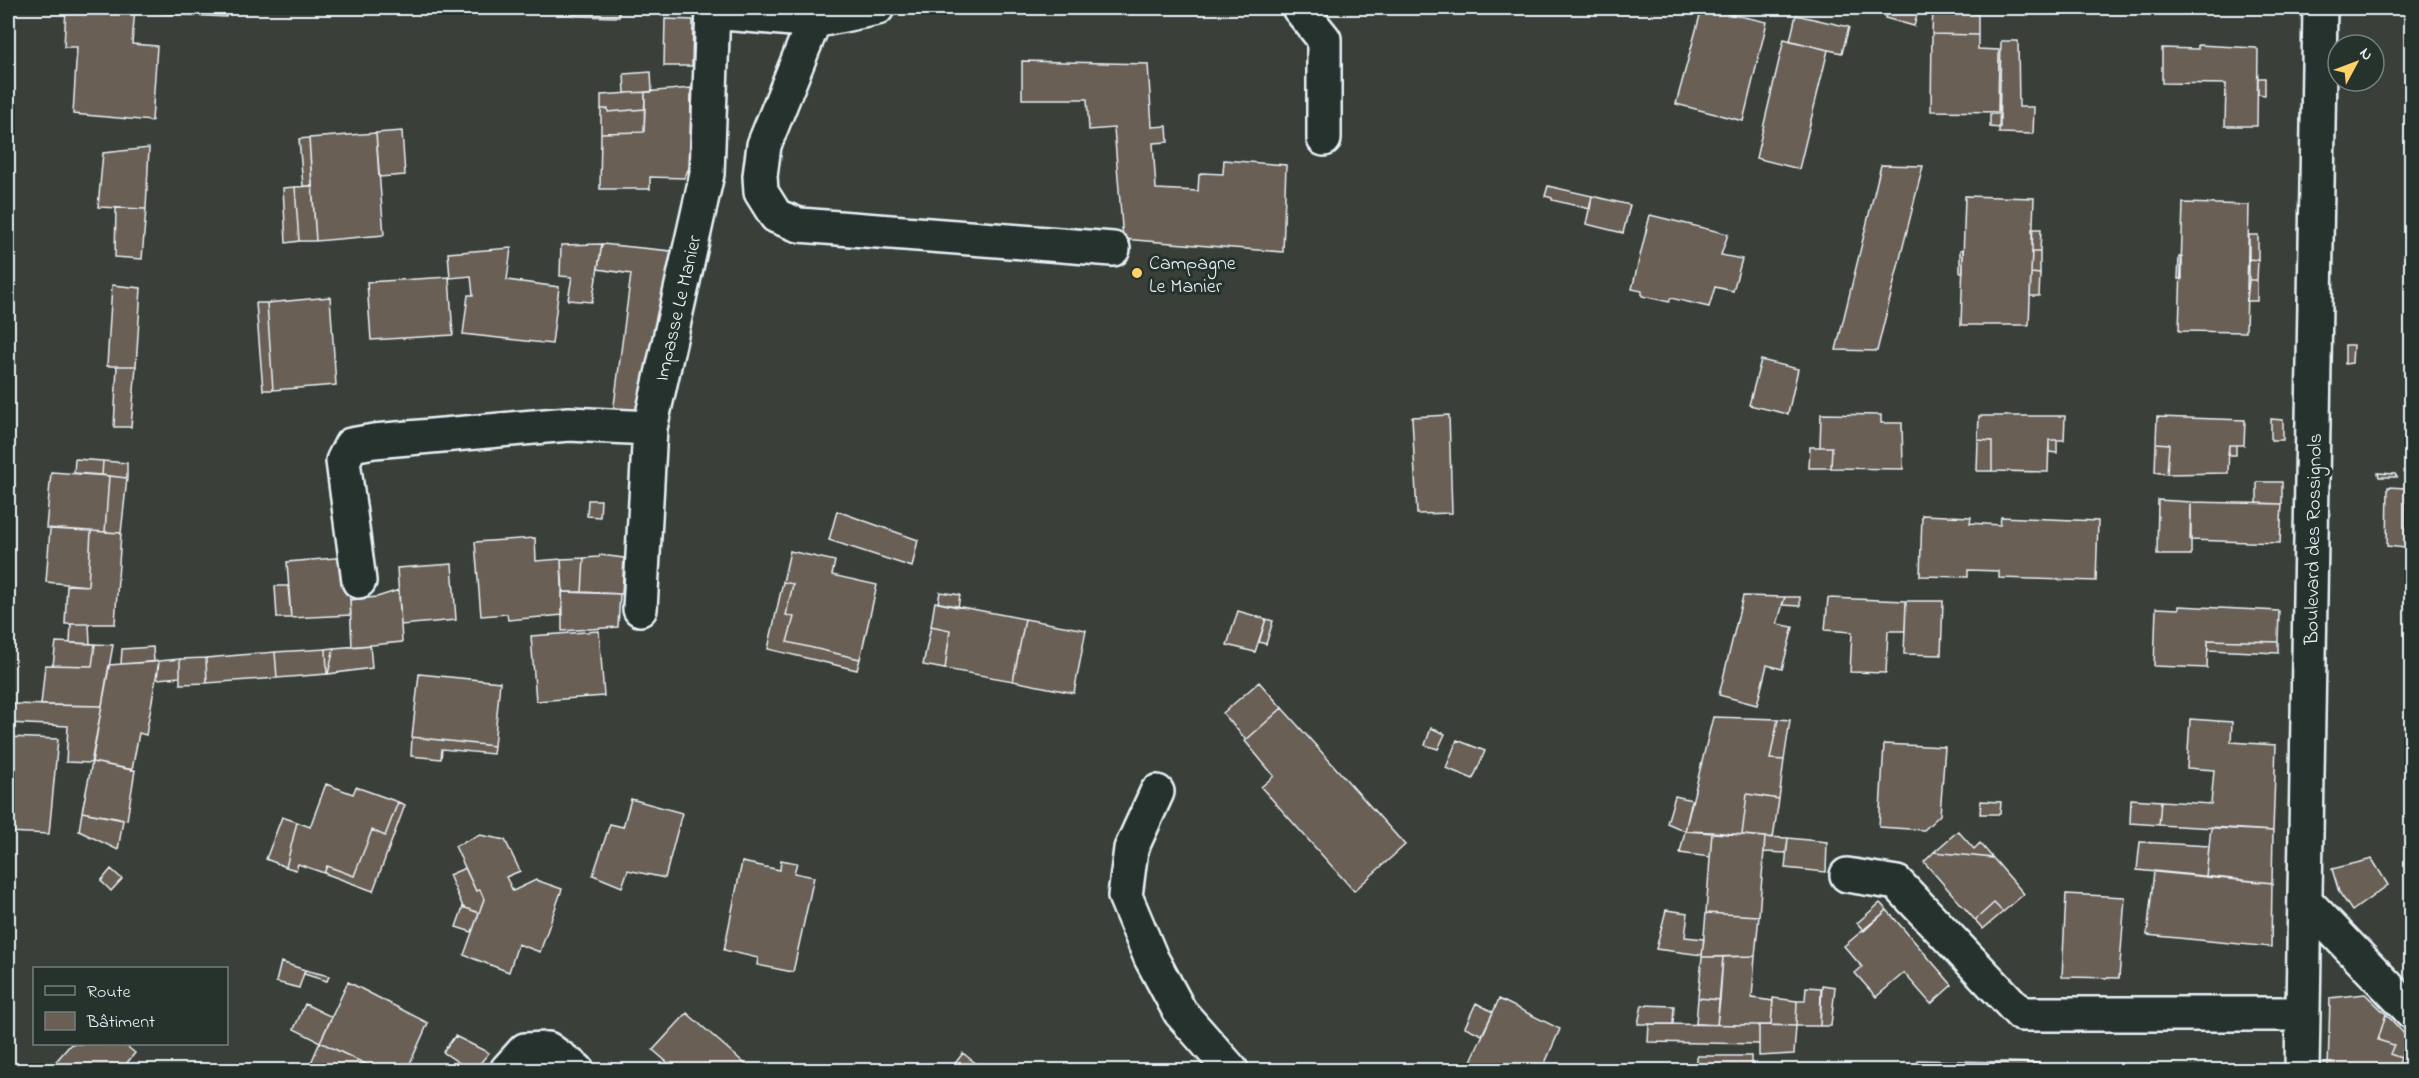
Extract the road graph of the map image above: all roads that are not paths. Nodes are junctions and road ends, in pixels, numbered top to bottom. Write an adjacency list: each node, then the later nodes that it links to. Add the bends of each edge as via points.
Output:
1 (877, 8): 5 (street)
2 (1299, 8): 6 (street, via 1324,39)
3 (2320, 8): 13 (street, Boulevard des Rossignols)
4 (713, 10): 5 (street); 8 (street, Impasse Le Manier, via 707,174)
5 (814, 21): 7 (street, via 764,145 760,192 776,216 799,225)
6 (1324, 139)
7 (1113, 249)
8 (650, 428): 9 (street, via 569,424 351,445 343,461); 10 (street, Impasse Le Manier)
9 (359, 581)
10 (640, 609)
11 (1157, 792): 18 (street, via 1131,849 1125,896 1151,958 1180,1012)
12 (1847, 874): 15 (street, via 1897,883 2021,1014)
13 (2306, 901): 14 (street); 15 (street, Boulevard des Rossignols)
14 (2412, 1012)
15 (2303, 1014): 19 (street, Boulevard des Rossignols)
16 (516, 1060): 17 (street, via 548,1049)
17 (577, 1071)
18 (1231, 1071)
19 (2302, 1071)

